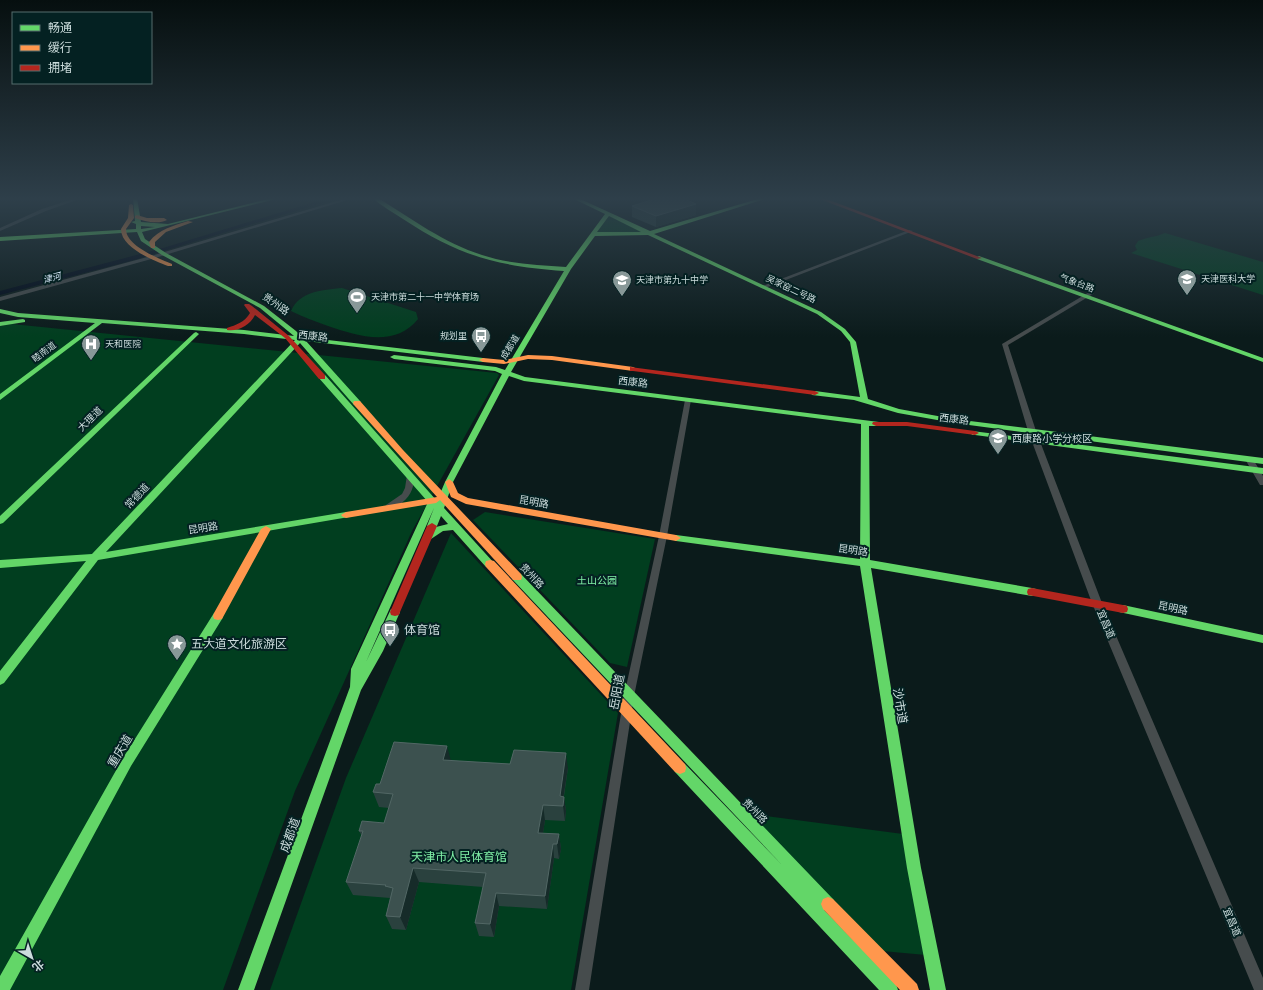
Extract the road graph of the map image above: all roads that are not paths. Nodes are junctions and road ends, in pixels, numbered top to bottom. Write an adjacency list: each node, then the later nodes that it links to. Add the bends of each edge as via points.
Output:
1 (139, 244): 10 (main road, 贵州路, via 142,251)
2 (147, 244): 10 (main road, 贵州路)
3 (152, 244): 10 (main road)
4 (197, 244): 11 (street)
5 (452, 244): 12 (main road, via 487,258 529,266)
6 (586, 244): 12 (main road, 成都道)
7 (674, 244): 13 (main road, 吴家窑二号路)
8 (876, 244): 13 (street)
9 (943, 244): 14 (main road, 气象台路)
10 (153, 252): 11 (main road, 贵州路); 15 (street); 16 (main road, 贵州路)
11 (164, 254): 22 (main road, 贵州路, via 262,307)
12 (568, 269): 24 (main road, 成都道)
13 (763, 287): 29 (main road, 吴家窑二号路, via 819,313 843,330 853,342)
14 (1089, 295): 23 (main road, 气象台路); 25 (main road, 气象台路); 31 (street, 宜昌道, via 1005,344)
15 (0, 299)
16 (250, 307): 19 (main road, via 253,315 246,323); 21 (main road, 贵州路)
17 (2, 318): 18 (main road, 西康路); 18 (main road, 西康路, via 78,320)
18 (96, 324): 19 (main road, 西康路); 20 (main road, 西康路); 27 (main road, 睦南道)
19 (216, 331): 21 (main road, 西康路)
20 (196, 334): 21 (main road, 西康路); 43 (main road, 大理道)
21 (290, 341): 22 (main road, 常德道); 36 (main road, 贵州路); 48 (main road, 常德道)
22 (305, 343): 24 (main road, 西康路, via 504,362); 26 (main road, 西康路, via 496,369); 39 (main road, 贵州路)
23 (1263, 355)
24 (513, 360): 26 (main road, 成都道); 29 (main road, 西康路, via 528,357 552,358)
25 (1263, 360)
26 (506, 374): 28 (main road, 西康路, via 524,379); 37 (main road, 成都道)
27 (0, 398)
28 (688, 400): 30 (main road, 西康路); 46 (street, 岳阳道)
29 (864, 400): 31 (main road, 西康路, via 898,411)
30 (865, 424): 32 (main road, 西康路, via 907,424); 49 (main road, 沙市道)
31 (1032, 431): 32 (street, 宜昌道); 33 (main road, 西康路)
32 (1036, 440): 35 (main road, 西康路); 51 (street, 宜昌道)
33 (1249, 459): 34 (main road, 西康路); 35 (street)
34 (1263, 461)
35 (1258, 470): 38 (street)
36 (410, 477): 40 (main road, 贵州路); 42 (street, via 411,486 406,495)
37 (449, 482): 39 (main road, 成都道); 46 (main road, 昆明路, via 454,495 466,501)
38 (1263, 483)
39 (443, 498): 40 (main road); 41 (main road, 成都道); 55 (main road, 贵州路)
40 (432, 502): 41 (main road, 贵州路); 42 (main road, 昆明路); 54 (main road, 成都道, via 357,668)
41 (440, 508): 44 (main road, 贵州路); 47 (main road, 成都道)
42 (386, 509): 45 (main road, 昆明路)
43 (0, 521)
44 (456, 526): 47 (main road, via 442,528); 56 (main road, 贵州路)
45 (266, 529): 48 (main road, 昆明路); 57 (main road, 重庆道, via 220,613 127,762)
46 (663, 536): 49 (main road, 昆明路); 55 (street, 岳阳道)
47 (427, 537): 54 (main road, 成都道, via 381,646)
48 (95, 557): 50 (main road, 昆明路); 53 (main road, 常德道)
49 (865, 563): 51 (main road, 昆明路); 62 (main road, 沙市道, via 914,868)
50 (0, 564)
51 (1097, 603): 52 (main road, 昆明路); 63 (street, 宜昌道)
52 (1263, 639)
53 (0, 680)
54 (356, 688): 58 (main road, 成都道)
55 (629, 696): 56 (street, 岳阳道); 61 (main road, 贵州路)
56 (626, 712): 59 (street, 岳阳道); 60 (main road, 贵州路)
57 (1, 990)
58 (246, 990)
59 (582, 990)
60 (890, 990)
61 (911, 990)
62 (938, 990)
63 (1261, 990)

